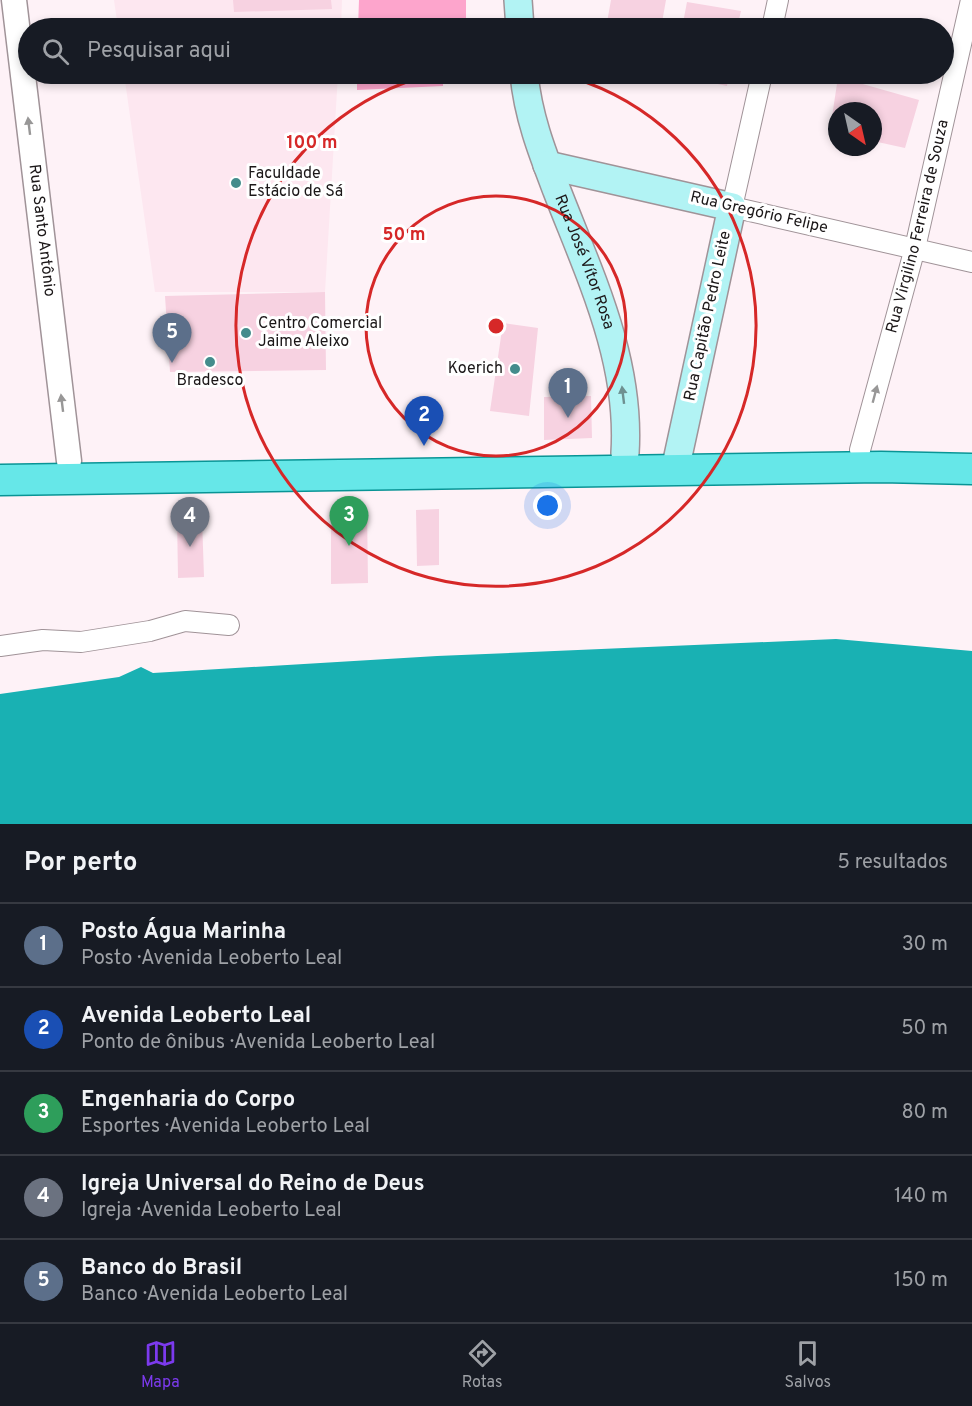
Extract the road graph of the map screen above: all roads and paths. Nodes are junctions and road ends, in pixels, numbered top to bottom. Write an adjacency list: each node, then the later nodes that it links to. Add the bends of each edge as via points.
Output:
1 (14, 0): 7 (street, Rua Santo Antônio, one-way to 1)
2 (518, 0): 5 (main road)
3 (778, 0): 6 (street)
4 (971, 0): 8 (street, Rua Virgilino Ferreira de Souza)
5 (519, 18)
6 (774, 18)
7 (18, 34)
8 (954, 75)
9 (24, 84): 20 (street, Rua Santo Antônio, one-way to 9)
10 (526, 84): 13 (main road, Rua José Vítor Rosa, via 535,135)
11 (760, 84): 14 (street, Rua Capitão Pedro Leite)
12 (952, 84): 15 (street, Rua Virgilino Ferreira de Souza)
13 (547, 165): 14 (main road, Rua Gregório Felipe); 19 (main road, Rua José Vítor Rosa, one-way to 13, via 626,419 615,350)
14 (732, 207): 15 (street, Rua Gregório Felipe); 21 (main road, Rua Capitão Pedro Leite)
15 (915, 248): 16 (street, Rua Gregório Felipe); 18 (street, Rua Virgilino Ferreira de Souza, one-way to 15)
16 (972, 261)
17 (972, 449): 18 (main road)
18 (860, 450): 21 (main road)
19 (625, 453): 20 (main road); 21 (main road)
20 (69, 461): 22 (main road)
21 (677, 461): 23 (main road); 24 (main road)
22 (0, 462)
23 (972, 469)
24 (0, 480)
25 (229, 625): 26 (street, via 185,621 81,642 43,640)
26 (0, 646)

